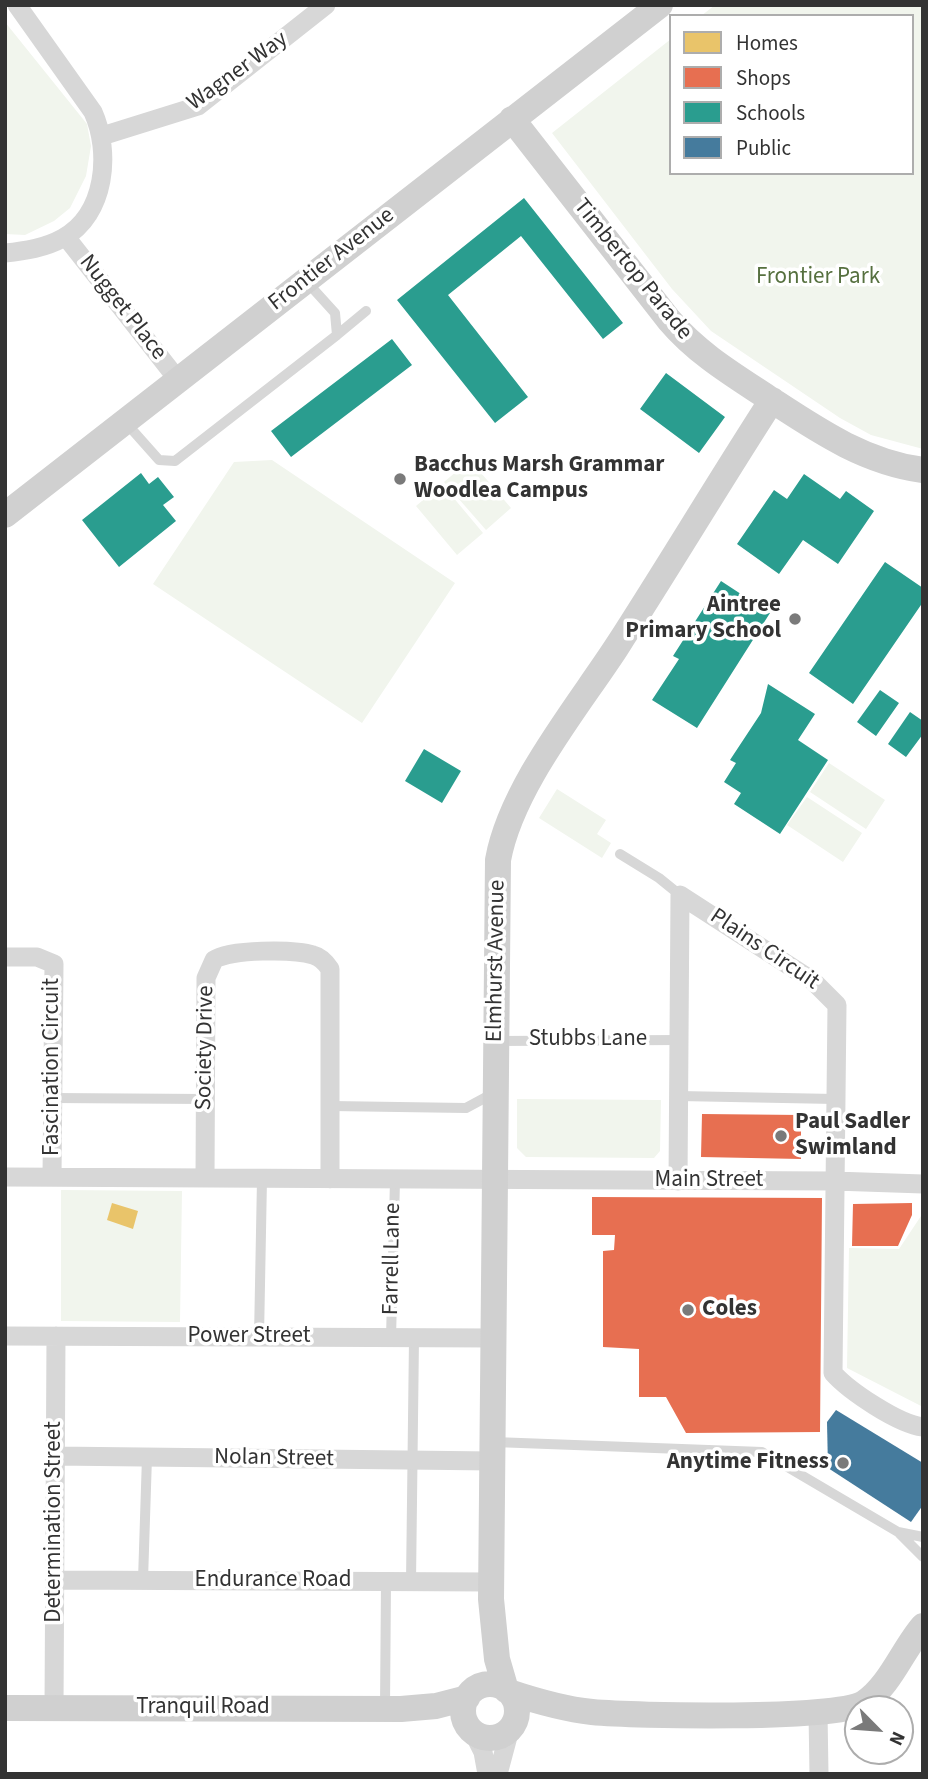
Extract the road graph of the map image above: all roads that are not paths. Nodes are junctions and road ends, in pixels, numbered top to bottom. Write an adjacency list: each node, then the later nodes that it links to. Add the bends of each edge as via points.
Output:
1 (17, 5): 5 (street, via 93,112)
2 (326, 5): 5 (street, Wagner Way, via 198,106)
3 (651, 8): 4 (street, Frontier Avenue)
4 (512, 120): 8 (street, Frontier Avenue); 12 (street, Timbertop Parade, via 681,334 708,358)
5 (102, 136): 6 (street, via 103,179 83,219)
6 (66, 237): 7 (street, via 47,246); 11 (street, Nugget Place)
7 (5, 253)
8 (306, 280): 10 (lane, via 335,313); 11 (street, Frontier Avenue)
9 (366, 311): 10 (lane)
10 (337, 335): 13 (lane, via 175,461 159,460)
11 (178, 380): 13 (street, Frontier Avenue)
12 (772, 400): 14 (street, Timbertop Parade, via 861,454); 20 (street, Elmhurst Avenue, via 527,785 509,821 498,860)
13 (125, 421): 15 (street, Frontier Avenue)
14 (923, 470)
15 (5, 515)
16 (620, 853): 17 (lane, Plains Circuit)
17 (680, 895): 19 (street, Plains Circuit); 25 (street, Plains Circuit, via 813,981 837,1005)
18 (5, 957): 23 (street, Fascination Circuit, via 37,957 54,964)
19 (679, 1040): 20 (lane, Stubbs Lane); 22 (street, Plains Circuit)
20 (496, 1041): 21 (street, Elmhurst Avenue)
21 (496, 1092): 26 (lane, via 466,1108); 33 (street, Elmhurst Avenue)
22 (679, 1096): 25 (lane); 34 (street, Plains Circuit)
23 (53, 1098): 24 (lane); 28 (street, Fascination Circuit)
24 (205, 1099): 26 (street, Society Drive, via 206,978 210,965 233,952 305,953 323,960 331,975); 29 (street, Society Drive)
25 (835, 1100): 35 (street, Plains Circuit)
26 (331, 1107): 31 (street, Society Drive)
27 (5, 1177): 28 (street, Main Street)
28 (52, 1177): 29 (street, Main Street)
29 (205, 1178): 30 (street, Main Street)
30 (262, 1179): 31 (street, Main Street); 39 (lane)
31 (330, 1179): 32 (street, Main Street)
32 (395, 1180): 33 (street, Main Street); 40 (lane, Farrell Lane)
33 (495, 1180): 34 (street, Main Street); 42 (street, Elmhurst Avenue)
34 (678, 1181): 35 (street, Main Street)
35 (834, 1181): 36 (street, Main Street); 43 (street, Plains Circuit, via 833,1373 905,1422)
36 (923, 1184)
37 (5, 1336): 38 (street, Power Street)
38 (55, 1336): 39 (street, Power Street); 45 (street, Determination Street)
39 (259, 1337): 40 (street, Power Street)
40 (391, 1338): 41 (street, Power Street)
41 (414, 1338): 42 (street, Power Street); 47 (lane)
42 (494, 1338): 44 (street, Elmhurst Avenue)
43 (923, 1427)
44 (493, 1452): 47 (street, Nolan Street); 48 (lane, via 762,1452); 55 (street, Elmhurst Avenue)
45 (55, 1456): 46 (street, Nolan Street); 51 (street, Determination Street)
46 (147, 1457): 47 (street, Nolan Street); 52 (lane)
47 (412, 1460): 54 (lane)
48 (898, 1532): 49 (lane); 50 (lane)
49 (923, 1536)
50 (923, 1556)
51 (55, 1580): 52 (street, Endurance Road); 60 (street, Determination Street)
52 (143, 1580): 53 (street, Endurance Road)
53 (386, 1582): 54 (street, Endurance Road); 61 (lane)
54 (411, 1582): 55 (street, Endurance Road)
55 (491, 1590): 57 (street, Elmhurst Avenue, via 496,1658); 58 (street, Elmhurst Avenue, via 480,1667)
56 (921, 1626): 63 (street, via 882,1685 865,1702)
57 (508, 1691): 58 (street, via 491,1684); 62 (street); 65 (street, via 517,1709)
58 (468, 1696): 61 (street, via 436,1706); 66 (street, via 464,1719)
59 (5, 1708): 60 (street, Tranquil Road)
60 (54, 1708): 61 (street, Tranquil Road)
61 (393, 1709): 66 (street, via 441,1717)
62 (592, 1712): 63 (street); 64 (street)
63 (818, 1713): 69 (street)
64 (560, 1714): 65 (street, via 531,1718)
65 (511, 1728): 66 (street, via 492,1738); 68 (street)
66 (472, 1732): 67 (street, via 483,1752)
67 (486, 1774)
68 (498, 1774)
69 (819, 1774)

